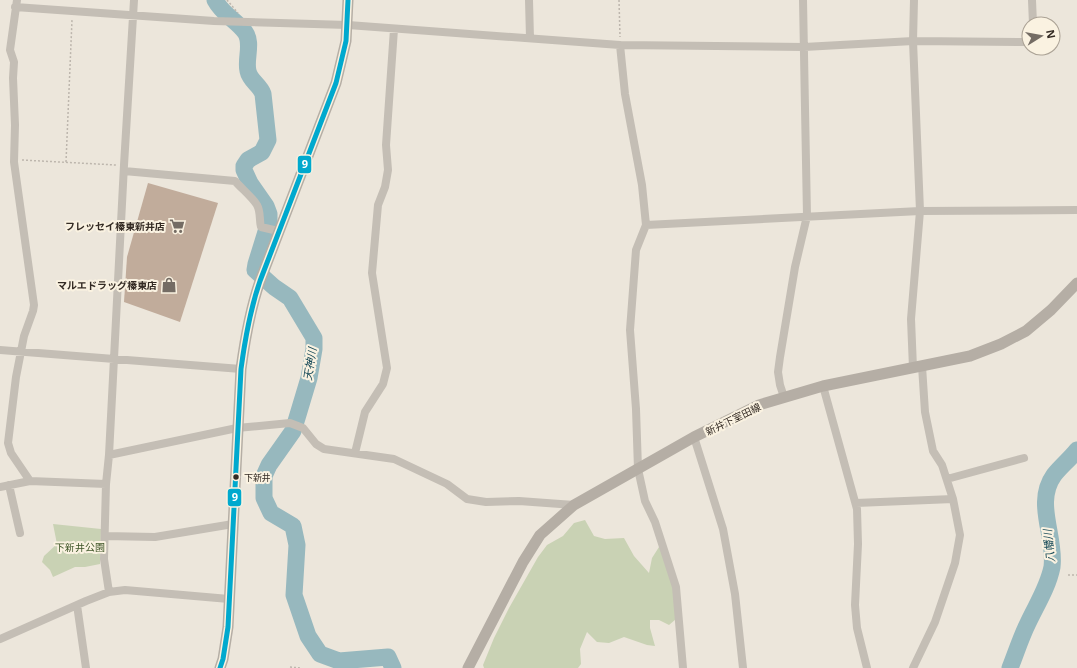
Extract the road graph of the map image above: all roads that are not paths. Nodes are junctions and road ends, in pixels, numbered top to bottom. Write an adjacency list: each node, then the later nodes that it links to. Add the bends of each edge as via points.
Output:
1 (134, 0): 8 (street)
2 (348, 0): 10 (main road)
3 (529, 0): 12 (street)
4 (803, 0): 16 (street)
5 (914, 0): 13 (street)
6 (1032, 0): 9 (street)
7 (16, 4): 8 (street); 25 (street, via 10,50 14,62 14,159 34,305 24,336)
8 (132, 16): 10 (street); 17 (street)
9 (1033, 16)
10 (348, 25): 11 (street); 22 (main road, via 336,83)
11 (394, 29): 12 (street); 33 (street, via 386,145 388,170 378,205 372,273 386,368 383,384 365,412)
12 (530, 38): 15 (street)
13 (913, 42): 14 (street); 16 (street); 19 (street)
14 (1021, 42)
15 (620, 45): 16 (street); 21 (street, via 625,94)
16 (804, 48): 20 (street)
17 (124, 168): 22 (street, via 235,181 257,206 261,227); 26 (street)
18 (1077, 210): 19 (street)
19 (920, 211): 20 (street); 27 (street, via 911,319)
20 (807, 216): 21 (street); 30 (street, via 795,267 778,372)
21 (646, 225): 36 (street, via 636,250 630,330)
22 (278, 231): 28 (main road, via 254,297)
23 (1077, 283): 27 (main road, 新井下室田線, via 1026,331 970,356)
24 (0, 350): 25 (street)
25 (22, 352): 26 (street); 38 (street, via 16,377 8,443 11,453)
26 (114, 358): 28 (street); 34 (street)
27 (917, 367): 29 (main road, 新井下室田線); 37 (street, via 933,451)
28 (241, 369): 31 (main road)
29 (823, 386): 30 (main road, 新井下室田線); 43 (street)
30 (784, 397): 32 (main road, 新井下室田線, via 759,405)
31 (237, 428): 33 (street, via 290,423 303,428 316,444 324,449); 34 (street); 45 (main road)
32 (694, 437): 36 (main road, 新井下室田線); 56 (street, via 723,528 735,594)
33 (355, 453): 44 (street, via 394,459 447,484 467,499)
34 (109, 455): 39 (street)
35 (1024, 458): 37 (street)
36 (638, 469): 44 (main road, 新井下室田線); 55 (street, via 645,501 655,522 676,587)
37 (947, 479): 42 (street)
38 (30, 481): 39 (street); 40 (street)
39 (106, 484): 47 (street)
40 (9, 485): 41 (street); 46 (street)
41 (0, 487)
42 (953, 499): 43 (street); 58 (street, via 960,535 955,563 935,622)
43 (856, 504): 57 (street, via 858,544 855,605 857,628)
44 (574, 505): 54 (main road, 新井下室田線, via 540,535 523,562)
45 (233, 524): 47 (street, via 155,537); 49 (main road)
46 (20, 533)
47 (105, 536): 48 (street, via 104,559)
48 (109, 592): 49 (street, via 125,590); 50 (street)
49 (229, 599): 53 (main road, via 226,645)
50 (77, 606): 51 (street); 52 (street)
51 (0, 640)
52 (86, 668)
53 (220, 668)
54 (468, 668)
55 (683, 668)
56 (743, 668)
57 (867, 668)
58 (913, 668)

